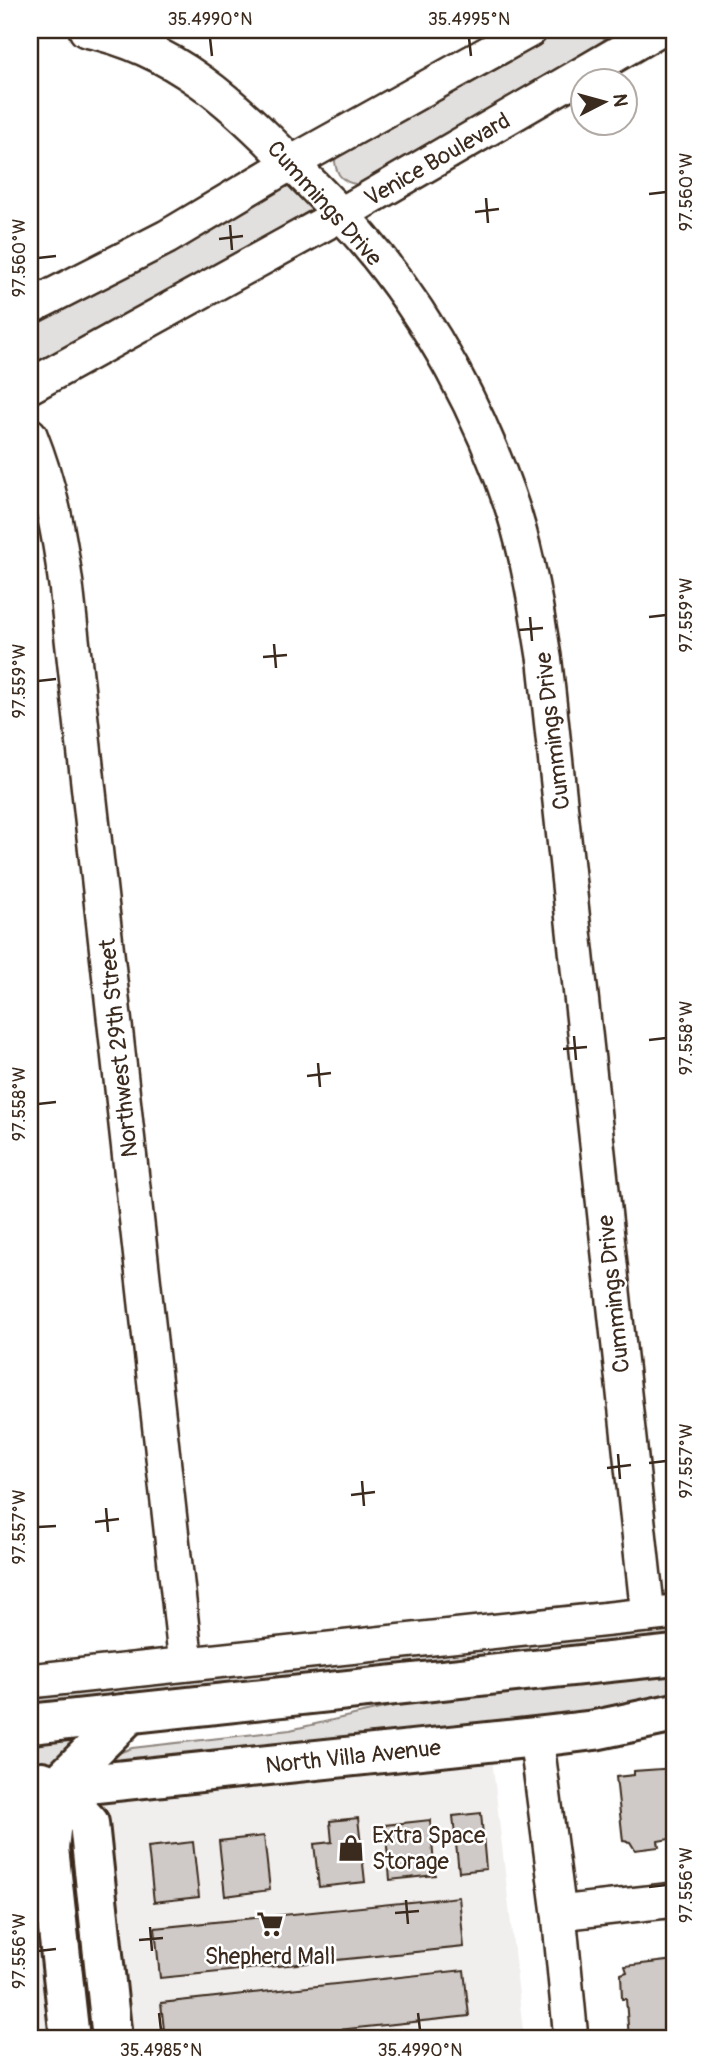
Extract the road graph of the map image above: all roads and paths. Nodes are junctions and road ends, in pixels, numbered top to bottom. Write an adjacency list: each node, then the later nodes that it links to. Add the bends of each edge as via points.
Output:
1 (86, 30): 4 (street, Cummings Drive, via 140,47 188,73 227,99)
2 (530, 30): 4 (street)
3 (658, 30): 5 (street, Venice Boulevard)
4 (291, 163): 5 (street, Cummings Drive); 6 (street, via 167,237)
5 (340, 215): 7 (street, Venice Boulevard); 9 (street, Cummings Drive, via 402,291 463,390 497,465 527,564 547,677)
6 (30, 307)
7 (30, 386)
8 (30, 435): 11 (street, Northwest 29th Street, via 58,523 66,585)
9 (662, 1614): 11 (street)
10 (675, 1655): 13 (main road)
11 (186, 1664): 12 (street)
12 (30, 1681)
13 (130, 1713): 15 (main road); 17 (main road)
14 (675, 1713): 16 (main road, North Villa Avenue)
15 (30, 1724)
16 (536, 1737): 17 (main road, North Villa Avenue); 19 (street)
17 (38, 1784): 20 (main road, via 50,1848); 21 (main road, via 89,1823)
18 (675, 1900): 19 (street)
19 (559, 1913): 22 (street)
20 (70, 2039)
21 (112, 2039)
22 (571, 2039)

